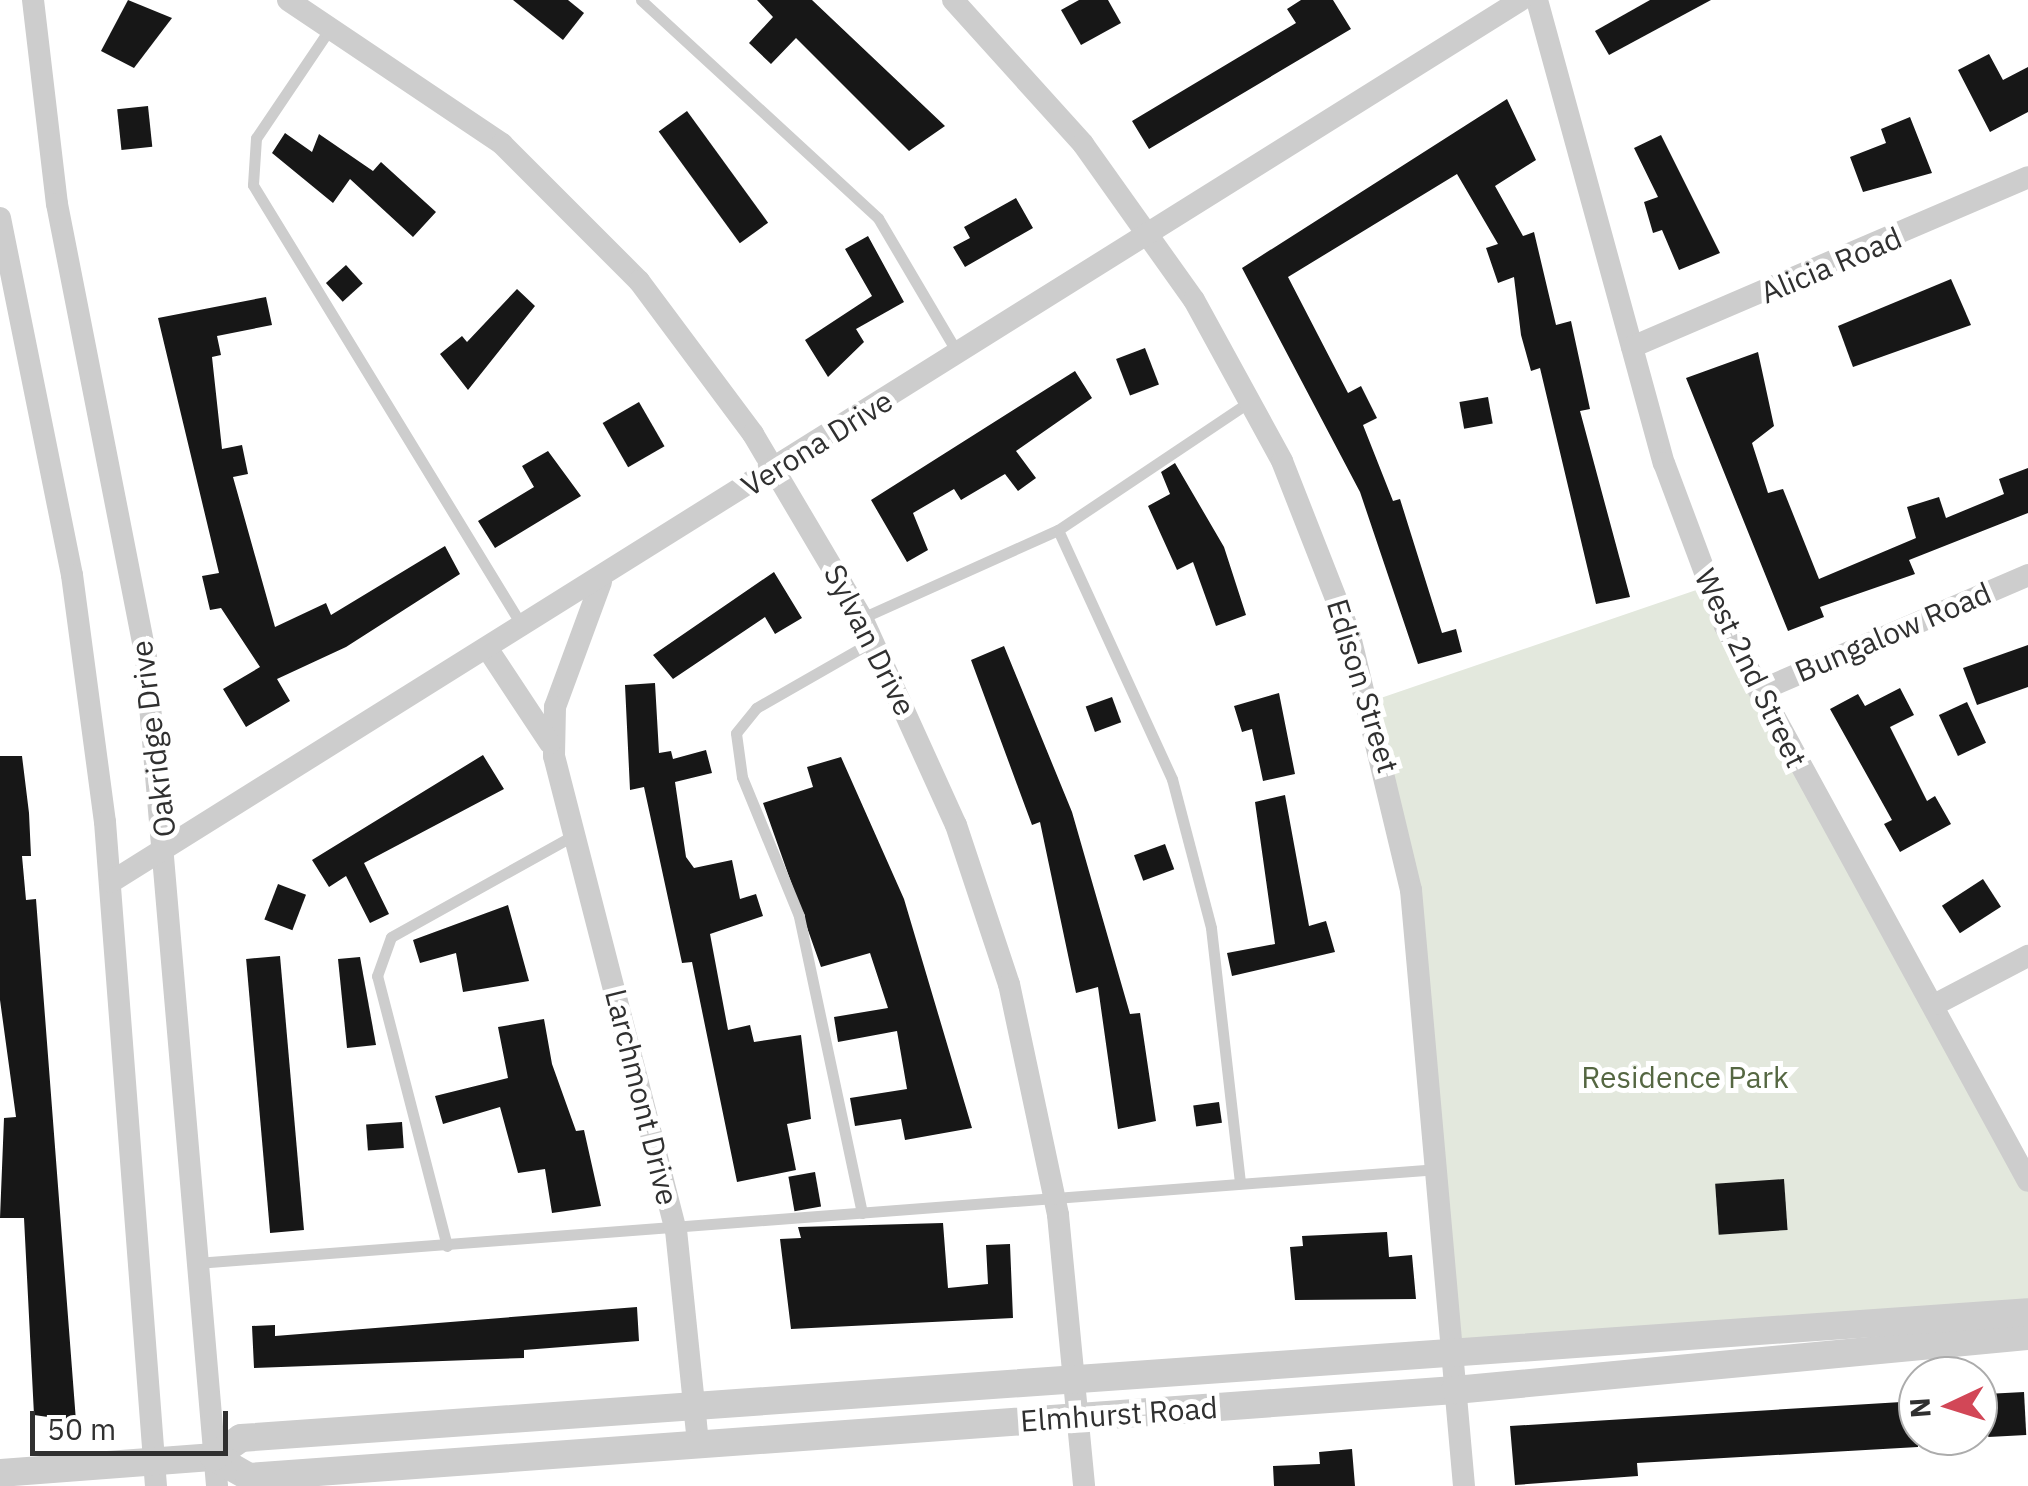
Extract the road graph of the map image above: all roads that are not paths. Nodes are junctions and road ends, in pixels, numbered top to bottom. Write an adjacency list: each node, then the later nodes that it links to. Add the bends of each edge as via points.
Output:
1 (33, 0): 25 (street, Oakridge Drive, via 57,204 146,659)
2 (288, 0): 7 (street, Sylvan Drive)
3 (641, 0): 12 (lane, via 878,218)
4 (953, 0): 10 (street, Edison Street, via 1038,89)
5 (1521, 0): 10 (street, Verona Drive)
6 (1537, 0): 11 (street, West 2nd Street)
7 (330, 27): 14 (street, Sylvan Drive, via 456,107 548,184 684,336); 19 (lane, via 256,138 253,185)
8 (2028, 176): 11 (street, Alicia Road)
9 (0, 218): 26 (street, Oakridge Drive, via 72,575)
10 (1150, 233): 12 (street, Verona Drive); 13 (street, Edison Street)
11 (1632, 347): 22 (street, West 2nd Street, via 1692,546)
12 (958, 354): 14 (street, Verona Drive)
13 (1251, 401): 15 (lane); 29 (street, Edison Street, via 1322,557 1380,735 1412,890)
14 (774, 470): 17 (street, Verona Drive); 18 (street, Sylvan Drive)
15 (1058, 530): 18 (lane); 31 (lane, via 1172,779 1211,928)
16 (2028, 576): 22 (street, Bungalow Road)
17 (601, 582): 19 (street, Verona Drive); 23 (street, Larchmont Drive, via 555,707)
18 (862, 618): 20 (street, Sylvan Drive)
19 (524, 629): 21 (street, Verona Drive)
20 (874, 641): 32 (street, Sylvan Drive, via 982,896); 33 (lane, via 756,708 736,733 742,777 800,916)
21 (489, 650): 23 (street, Larchmont Drive, via 536,711); 25 (street, Verona Drive)
22 (1758, 691): 28 (street, West 2nd Street)
23 (554, 756): 24 (street, Larchmont Drive)
24 (574, 835): 34 (street, Larchmont Drive); 35 (lane, via 391,936 377,976)
25 (166, 851): 26 (street, Verona Drive); 36 (street, Oakridge Drive)
26 (111, 882): 47 (street, Oakridge Drive)
27 (2028, 956): 28 (street)
28 (1936, 1004): 30 (street, West 2nd Street)
29 (1439, 1170): 31 (lane); 39 (street, Edison Street)
30 (2028, 1181)
31 (1240, 1183): 32 (lane)
32 (1054, 1196): 33 (lane); 40 (street, Sylvan Drive)
33 (862, 1214): 34 (lane)
34 (676, 1230): 35 (lane); 42 (street, Larchmont Drive)
35 (448, 1246): 36 (lane)
36 (196, 1263): 45 (street, Oakridge Drive)
37 (2028, 1312): 39 (street, Elmhurst Road)
38 (2028, 1336): 41 (street, Elmhurst Road)
39 (1452, 1348): 40 (street, Elmhurst Road); 41 (street, Edison Street)
40 (1076, 1373): 42 (street, Elmhurst Road); 43 (street, Sylvan Drive)
41 (1455, 1390): 43 (street, Elmhurst Road); 50 (street, Edison Street)
42 (695, 1403): 44 (street, Larchmont Drive); 45 (street, Elmhurst Road, via 241,1438)
43 (1079, 1418): 44 (street, Elmhurst Road); 49 (street, Sylvan Drive)
44 (698, 1443): 45 (street, Elmhurst Road, via 249,1478)
45 (214, 1458): 47 (street, Elmhurst Road); 48 (street, Oakridge Drive)
46 (0, 1473): 47 (street, Elmhurst Road)
47 (155, 1474)
48 (216, 1486)
49 (1084, 1486)
50 (1464, 1486)

